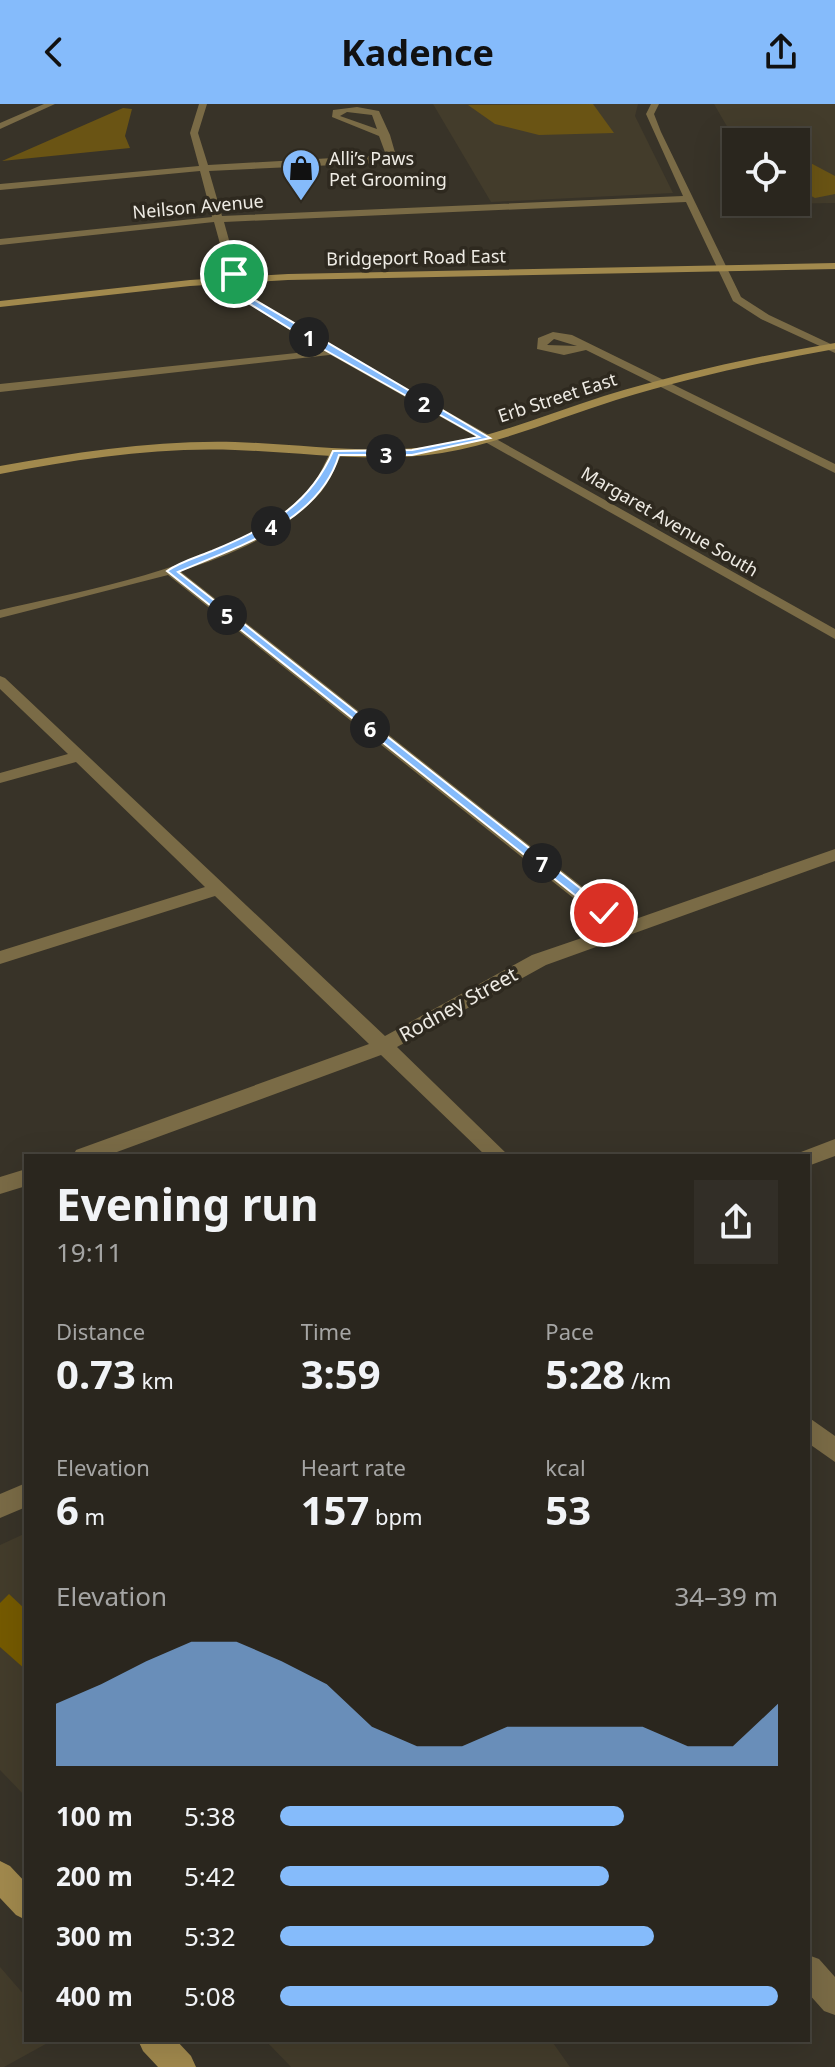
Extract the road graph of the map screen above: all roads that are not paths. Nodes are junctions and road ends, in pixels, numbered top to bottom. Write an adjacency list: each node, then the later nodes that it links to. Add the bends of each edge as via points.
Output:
1 (51, 104): 4 (street)
2 (203, 104): 6 (street, via 194,133)
3 (655, 104): 8 (street, via 650,114)
4 (0, 126)
5 (386, 135): 5 (street, via 376,113 356,108 336,112 336,117); 6 (street, via 391,156 378,160)
6 (203, 168): 7 (street); 9 (street)
7 (0, 187)
8 (688, 199): 9 (street, Neilson Avenue); 12 (street)
9 (217, 219): 10 (street, Neilson Avenue); 13 (street)
10 (0, 242)
11 (835, 266): 12 (main road, Bridgeport Road East)
12 (722, 268): 13 (main road, Bridgeport Road East); 16 (street, via 737,299)
13 (235, 280): 14 (main road, Bridgeport Road East); 17 (street, Margaret Avenue South, via 245,297)
14 (0, 304)
15 (586, 347): 18 (street)
16 (833, 348): 18 (main road, Erb Street East)
17 (334, 352): 19 (street); 20 (street, Margaret Avenue South)
18 (663, 383): 20 (main road, Erb Street East); 22 (street)
19 (0, 388)
20 (486, 438): 21 (main road, Erb Street East, via 412,453); 26 (street, Margaret Avenue South)
21 (336, 453): 23 (main road, Erb Street East, via 161,447); 24 (street, via 325,478 294,512 253,537)
22 (835, 469)
23 (0, 470)
24 (171, 571): 25 (street); 32 (street)
25 (0, 614)
26 (835, 635)
27 (0, 681): 28 (street)
28 (77, 757): 29 (street); 31 (street)
29 (0, 778)
30 (835, 855): 32 (street, Rodney Street)
31 (217, 889): 33 (street); 34 (street)
32 (624, 929): 34 (street, Rodney Street, via 539,960)
33 (0, 958)
34 (382, 1047): 36 (street, Rodney Street); 37 (street)
35 (835, 1147): 38 (street)
36 (88, 1154)
37 (497, 1154)
38 (810, 1157)
39 (24, 1178): 40 (street)
40 (0, 1186)
41 (810, 1430): 42 (street)
42 (835, 1451)
43 (24, 1496): 44 (street)
44 (0, 1506)
45 (0, 1876): 46 (main road)
46 (24, 1903)
47 (810, 1972): 48 (street)
48 (835, 2000)
49 (156, 2042): 50 (main road)
50 (180, 2067)

